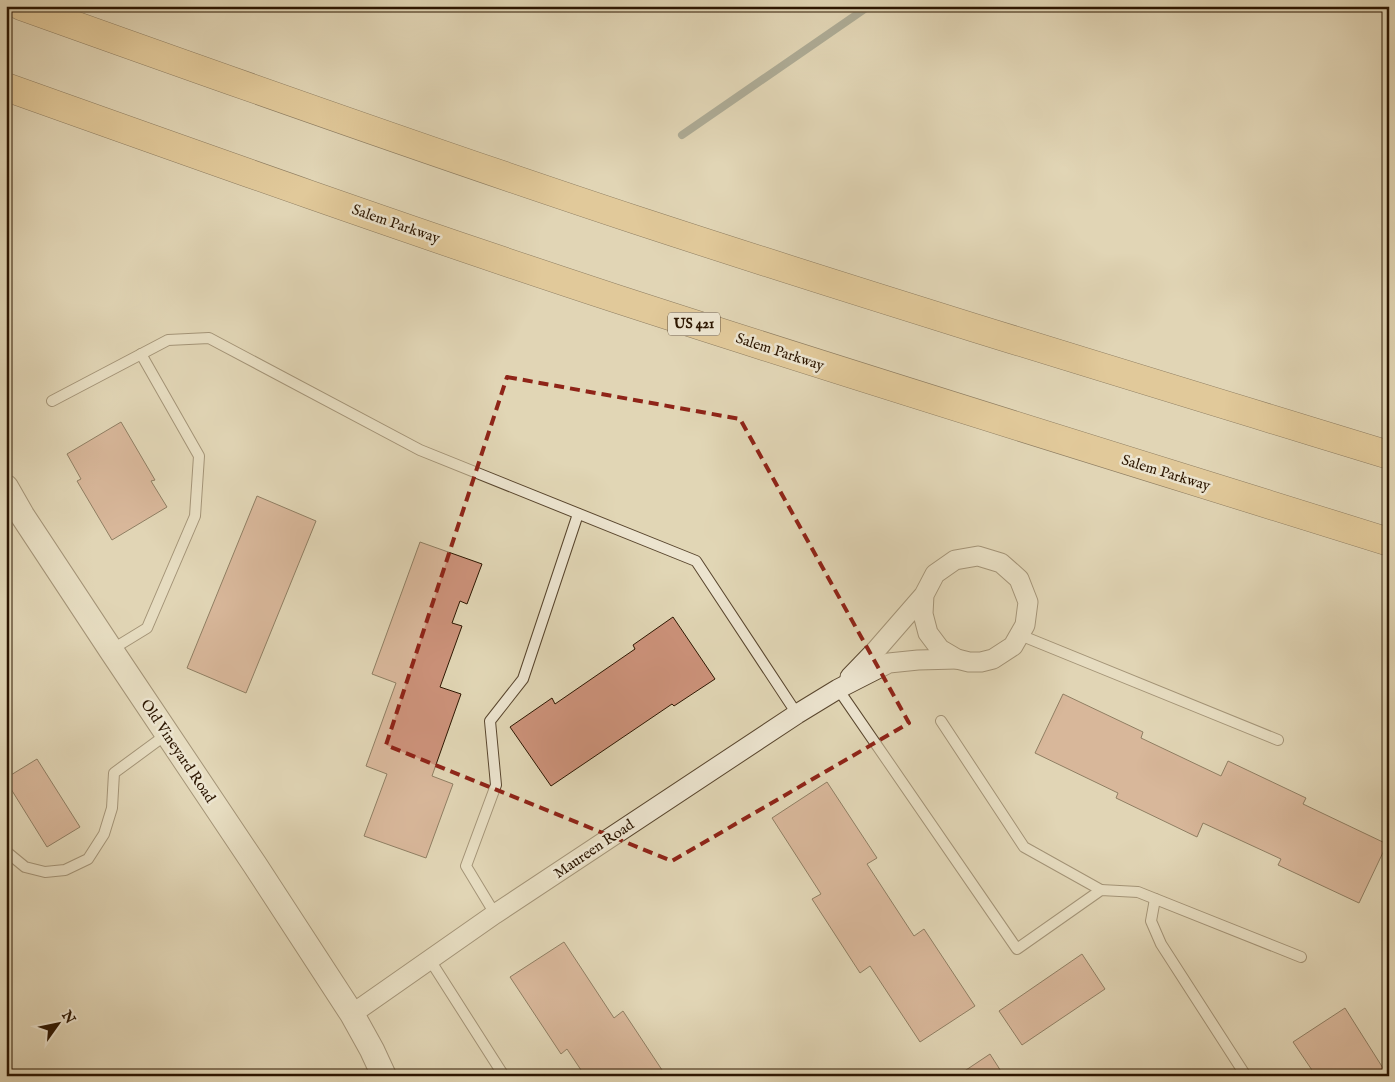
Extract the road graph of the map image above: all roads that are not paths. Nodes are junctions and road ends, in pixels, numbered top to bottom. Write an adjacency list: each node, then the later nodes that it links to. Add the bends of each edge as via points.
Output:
1 (21, 6): 5 (highway, via 635,219)
2 (6, 87): 8 (highway, Salem Parkway / US 421, via 629,303)
3 (141, 354): 4 (lane); 7 (lane, via 168,340 209,338 420,450); 11 (lane, via 199,456 195,516 148,628)
4 (52, 401)
5 (1389, 455)
6 (6, 487): 11 (street, Old Vineyard Road)
7 (578, 514): 14 (lane, via 696,561); 21 (lane, via 523,679 490,721 496,785 466,866)
8 (1389, 542)
9 (924, 595): 10 (street, Maureen Road, via 935,574 955,560 978,556 1001,563 1019,579 1028,602 1026,625); 12 (street, Maureen Road, via 923,614 928,633 940,649); 13 (street, Maureen Road)
10 (1020, 635): 12 (street, Maureen Road, via 1013,646 994,659 969,662); 17 (lane)
11 (110, 650): 16 (street, Old Vineyard Road)
12 (957, 659): 13 (street, Maureen Road, via 888,663)
13 (838, 689): 14 (street, Maureen Road); 19 (lane, via 1017,949)
14 (797, 714): 21 (street, Maureen Road)
15 (941, 721): 19 (lane, via 1024,847)
16 (167, 734): 18 (lane, via 114,773 112,808 104,834 88,859 65,870 45,872 25,867); 24 (street, Old Vineyard Road)
17 (1278, 740)
18 (6, 850)
19 (1101, 890): 20 (lane, via 1138,892)
20 (1155, 899): 22 (lane); 27 (lane, via 1151,921 1160,944)
21 (495, 914): 23 (street, Maureen Road)
22 (1301, 957)
23 (430, 960): 24 (street, Maureen Road); 26 (lane)
24 (352, 1014): 25 (street, Old Vineyard Road)
25 (384, 1076)
26 (504, 1076)
27 (1246, 1076)

